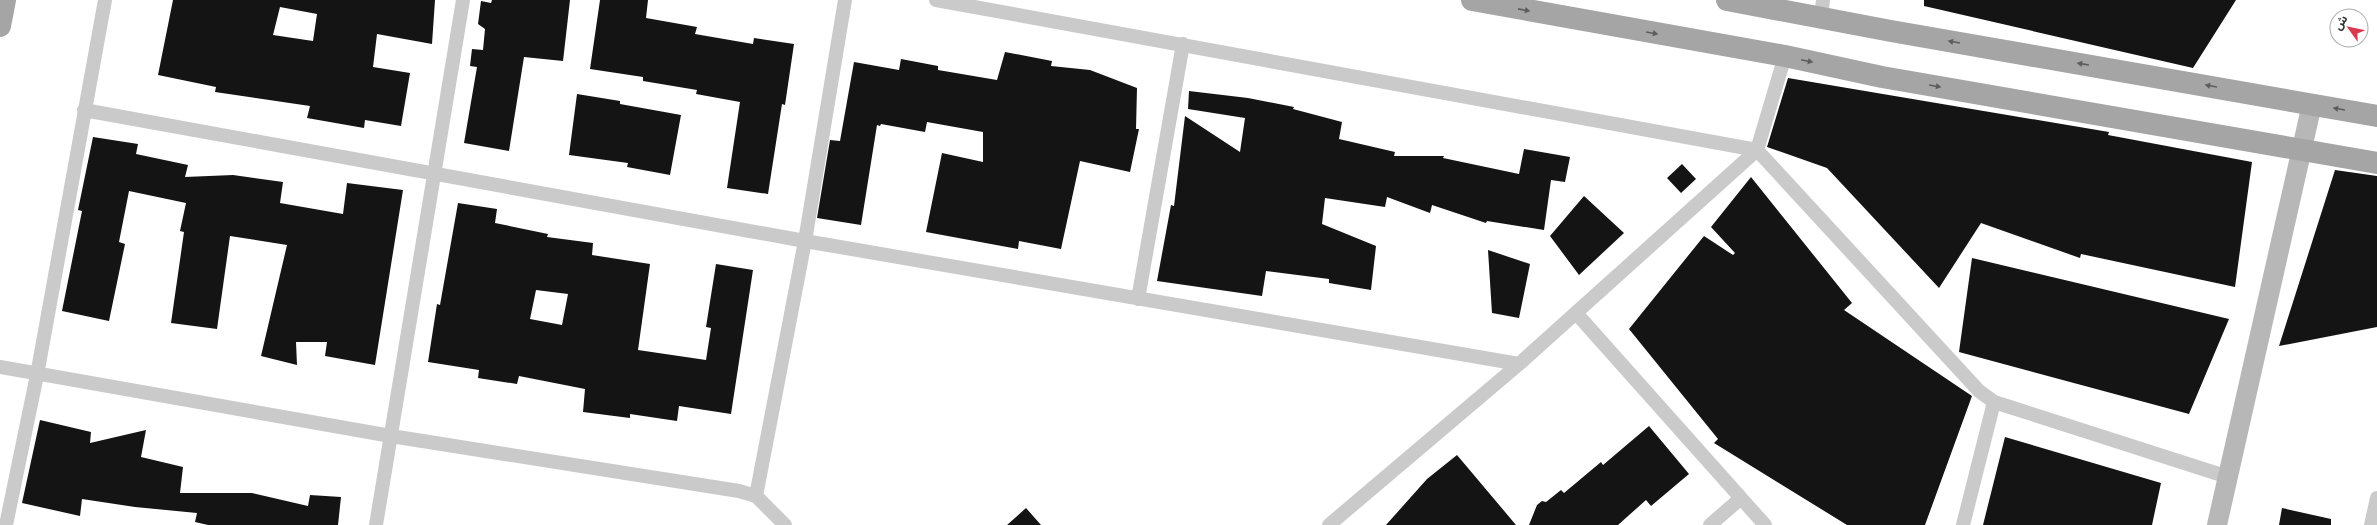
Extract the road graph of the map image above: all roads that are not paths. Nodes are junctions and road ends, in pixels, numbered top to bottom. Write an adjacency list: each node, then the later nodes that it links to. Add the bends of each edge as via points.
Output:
1 (5, 0): 9 (main road)
2 (105, 0): 13 (street)
3 (463, 0): 18 (street)
4 (845, 0): 19 (street)
5 (936, 0): 10 (street)
6 (1472, 0): 11 (main road, one-way to 11)
7 (1727, 0): 8 (main road)
8 (1822, 9): 12 (main road, one-way to 8)
9 (0, 26)
10 (1183, 44): 15 (street); 20 (street)
11 (1785, 56): 15 (street); 16 (main road, one-way to 16, via 1882,77)
12 (2312, 104): 14 (main road, one-way to 12); 16 (street)
13 (84, 110): 18 (street); 24 (street)
14 (2377, 116)
15 (1757, 150): 21 (street); 25 (street, via 1979,391)
16 (2302, 150): 17 (main road); 27 (street)
17 (2377, 163)
18 (434, 172): 19 (street); 26 (street)
19 (805, 241): 20 (street); 28 (street)
20 (1138, 299): 22 (street)
21 (1576, 313): 22 (street); 30 (street)
22 (1519, 364): 34 (street)
23 (0, 367): 24 (street)
24 (37, 375): 26 (street); 31 (street)
25 (1994, 402): 27 (street); 37 (street)
26 (391, 436): 28 (street); 32 (street)
27 (2228, 477): 38 (street)
28 (756, 496): 33 (street)
29 (2377, 498): 39 (street)
30 (1740, 499): 35 (street); 36 (street)
31 (6, 525)
32 (376, 525)
33 (785, 525)
34 (1329, 525)
35 (1710, 525)
36 (1766, 525)
37 (1963, 525)
38 (2217, 525)
39 (2371, 525)

